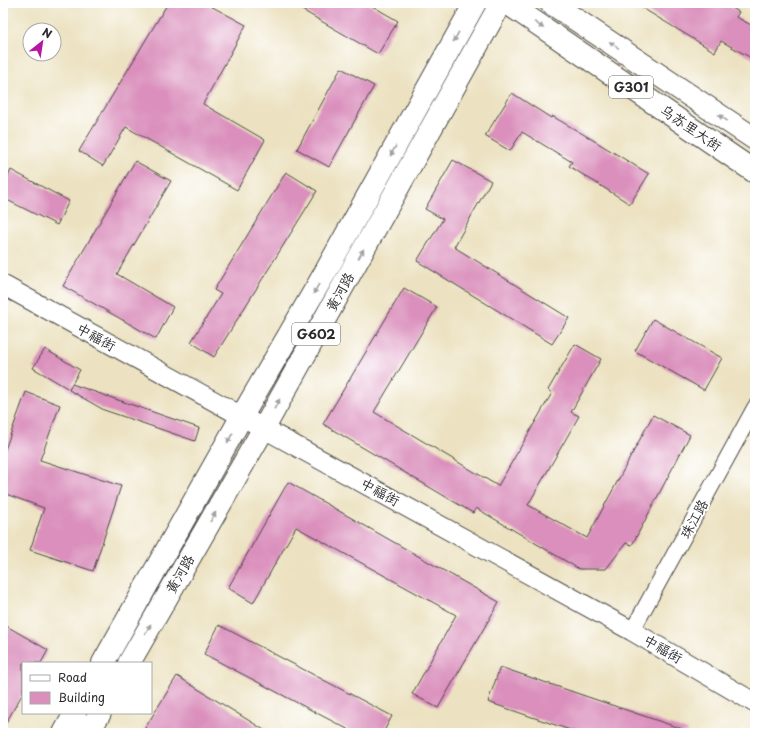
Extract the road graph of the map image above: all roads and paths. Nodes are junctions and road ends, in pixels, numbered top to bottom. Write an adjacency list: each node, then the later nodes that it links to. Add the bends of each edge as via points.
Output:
1 (475, 3): 9 (highway, 黄河路 / G602, one-way to 9)
2 (502, 3): 10 (highway, 黄河路 / G602, one-way to 2)
3 (507, 3): 6 (highway, 乌苏里大街 / G301, one-way to 6)
4 (551, 3): 5 (highway, 乌苏里大街 / G301, one-way to 4)
5 (755, 139)
6 (755, 172)
7 (3, 285): 9 (street, 中福街)
8 (755, 406): 11 (street, 珠江路)
9 (242, 416): 10 (street, 中福街); 12 (highway, 黄河路 / G602, one-way to 12)
10 (264, 428): 11 (street, 中福街); 13 (highway, 黄河路 / G602, one-way to 10)
11 (632, 631): 14 (street, 中福街)
12 (104, 662)
13 (130, 662)
14 (755, 703)
15 (74, 714): 17 (highway)
16 (99, 714): 18 (highway)
17 (64, 733)
18 (88, 733)

